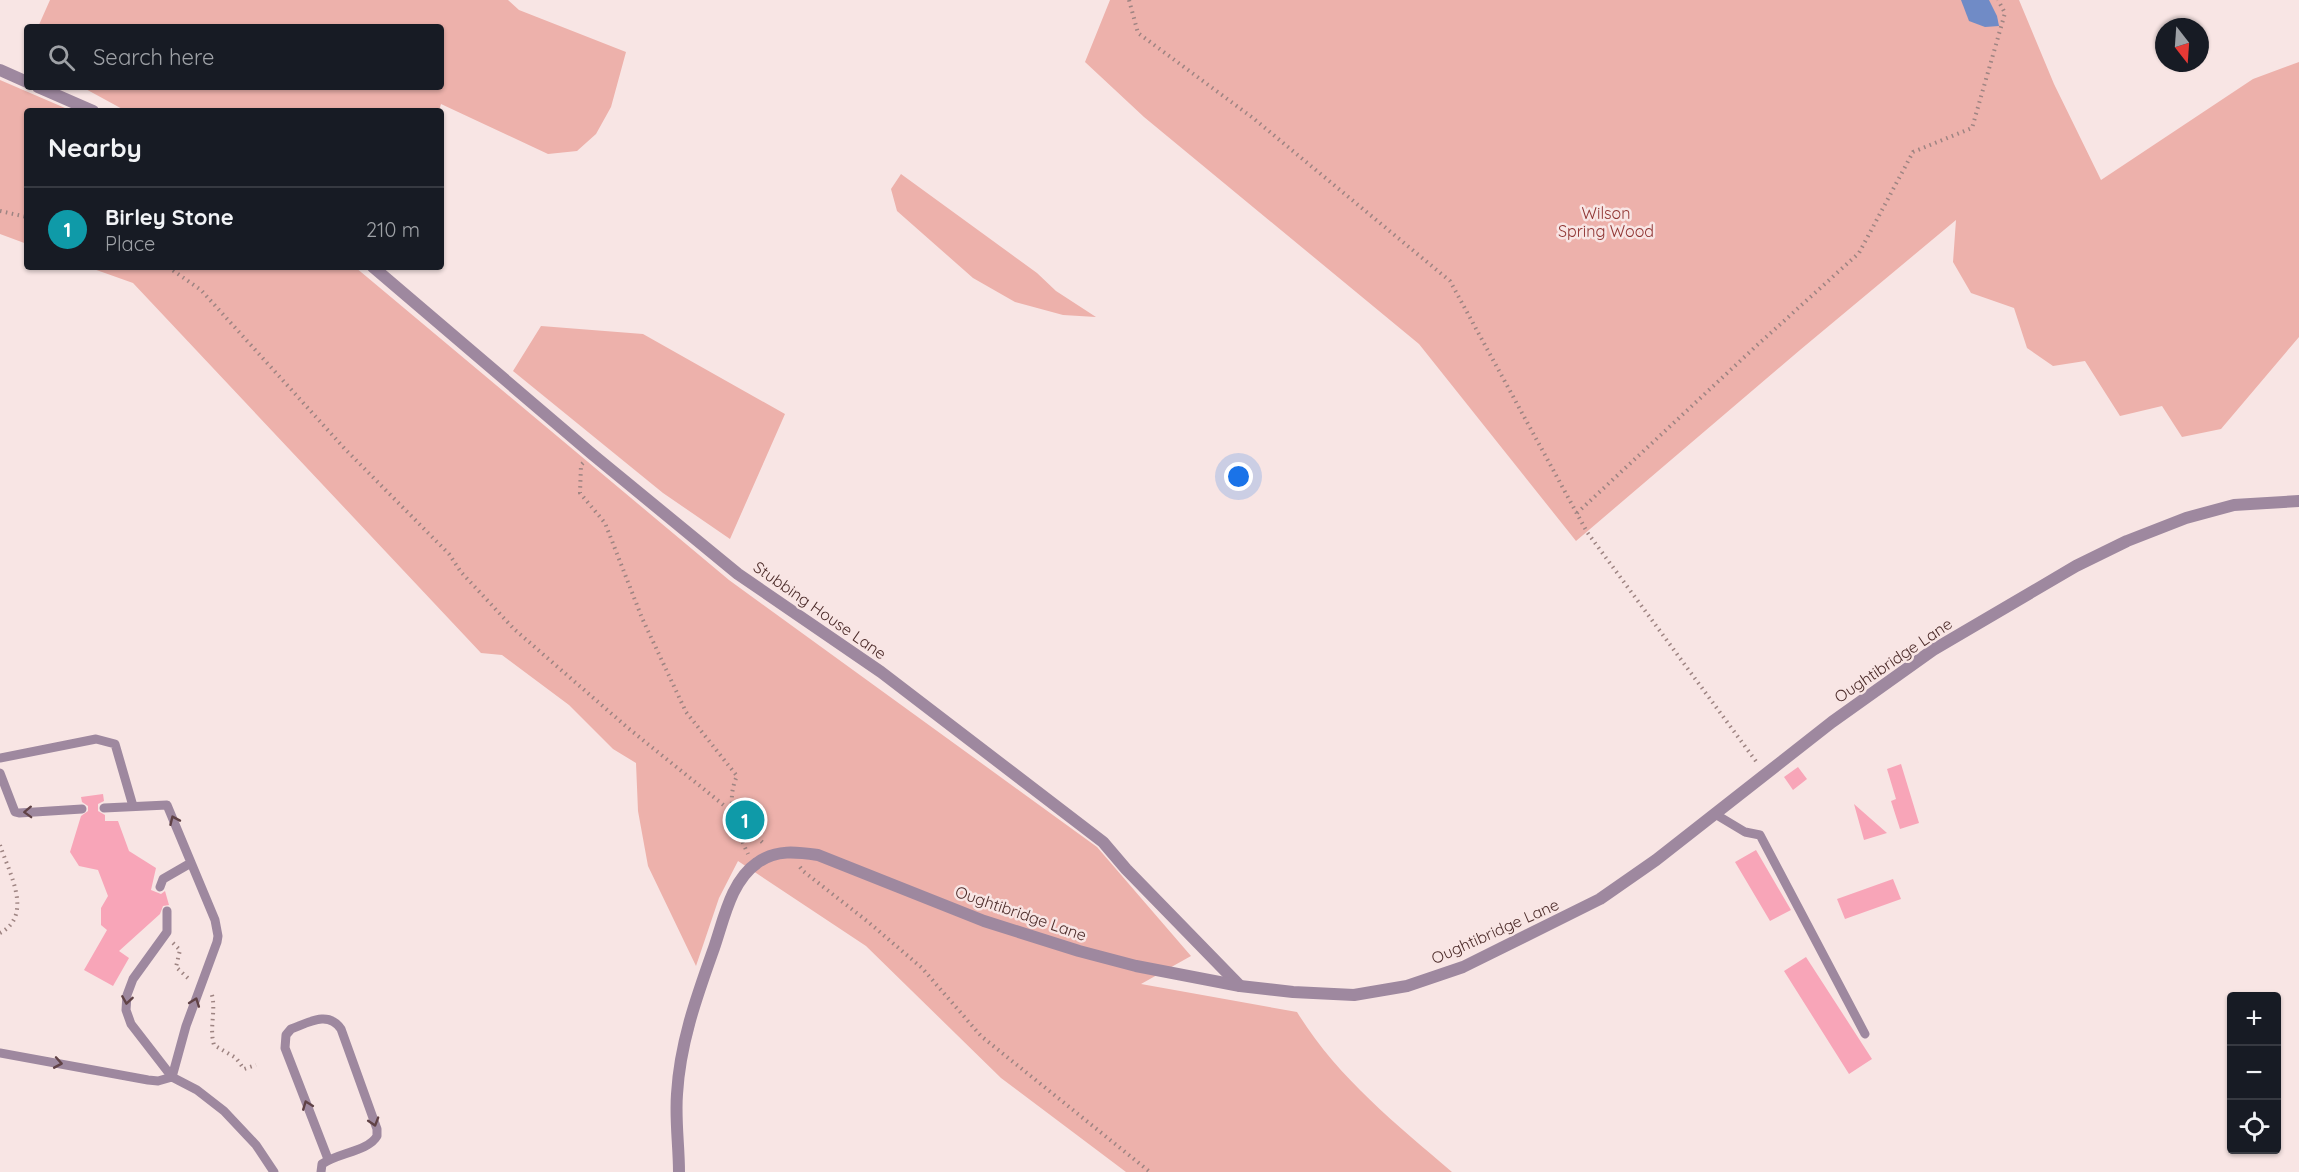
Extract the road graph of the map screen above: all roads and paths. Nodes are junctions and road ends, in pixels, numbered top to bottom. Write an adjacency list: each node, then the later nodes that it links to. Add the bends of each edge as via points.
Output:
1 (1129, 0): 13 (path, via 1138,33 1253,118 1450,281)
2 (1998, 0): 13 (path, via 2005,13 1971,128 1912,153 1859,253)
3 (0, 70): 4 (street)
4 (24, 81)
5 (45, 90): 6 (street)
6 (86, 108)
7 (0, 211): 8 (path)
8 (24, 216)
9 (172, 270): 20 (path, via 201,290 345,449 449,554 514,629)
10 (377, 270): 11 (street, Stubbing House Lane)
11 (592, 454): 20 (path, via 581,465 579,493 605,523 642,618 686,712 737,776 731,788); 30 (street, Stubbing House Lane, via 738,574 881,672 1103,842)
12 (2299, 501): 16 (street, Oughtibridge Lane, via 2234,505 2186,518 2076,566 1933,650)
13 (1577, 513): 16 (path)
14 (0, 758): 17 (lane, via 96,738 116,744)
15 (0, 773): 19 (lane, one-way to 15, via 15,812)
16 (1765, 774): 21 (street, Oughtibridge Lane)
17 (133, 806): 18 (lane); 26 (lane, one-way to 17, via 167,805)
18 (104, 808)
19 (82, 809)
20 (731, 811): 24 (path); 25 (path, via 747,853)
21 (1715, 814): 30 (street, Oughtibridge Lane, via 1600,899 1463,967 1407,986 1354,995); 31 (lane, via 1745,832 1760,835)
22 (0, 845): 29 (path, via 19,903 18,915)
23 (790, 851): 24 (street, Oughtibridge Lane); 30 (street, Oughtibridge Lane, via 818,855 984,921 1079,951); 38 (path, via 803,871 922,968 981,1036)
24 (775, 855): 25 (street, Oughtibridge Lane)
25 (757, 862): 37 (street, Oughtibridge Lane, via 741,878 730,900 689,1018 676,1097)
26 (189, 864): 27 (lane, via 163,879); 33 (lane, one-way to 26, via 218,936)
27 (160, 887)
28 (166, 911): 33 (lane, one-way to 33, via 167,932 133,979 126,1010 131,1023)
29 (0, 933)
30 (1240, 986)
31 (1865, 1034)
32 (0, 1053): 33 (lane, one-way to 33, via 148,1080)
33 (172, 1077): 35 (lane, via 224,1111 256,1145)
34 (328, 1159): 34 (lane, one-way to 34, via 284,1041 291,1029 318,1019 336,1022 341,1029 377,1129 370,1144); 36 (lane)
35 (274, 1172)
36 (321, 1172)
37 (679, 1172)
38 (1150, 1172)

